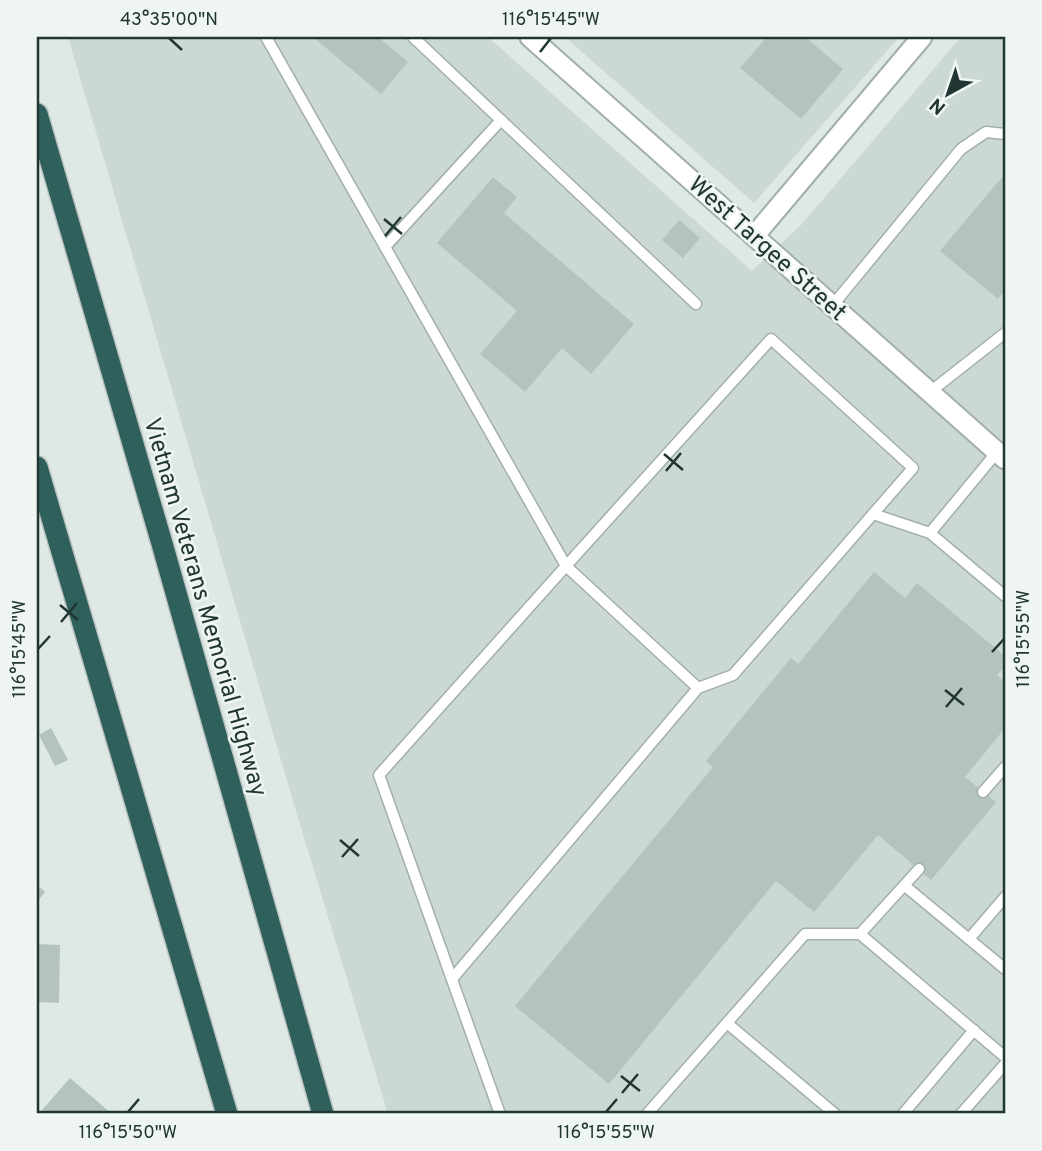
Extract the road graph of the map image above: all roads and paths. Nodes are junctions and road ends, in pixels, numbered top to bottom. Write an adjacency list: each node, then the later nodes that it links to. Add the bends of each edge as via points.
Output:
1 (266, 37): 9 (lane)
2 (414, 37): 6 (lane)
3 (530, 37): 8 (street, West Targee Street)
4 (922, 37): 8 (street)
5 (37, 114): 35 (highway, Vietnam Veterans Memorial Highway)
6 (501, 120): 9 (lane); 10 (lane)
7 (1005, 134): 11 (lane, via 986,132 961,149)
8 (755, 235): 11 (street, West Targee Street)
9 (385, 247): 18 (lane)
10 (696, 304)
11 (833, 305): 13 (street, West Targee Street)
12 (1005, 334): 13 (lane)
13 (930, 392): 14 (street, West Targee Street)
14 (1001, 456): 17 (lane)
15 (37, 467): 34 (highway)
16 (873, 514): 17 (lane); 18 (lane, via 913,468 771,340); 20 (lane, via 733,675)
17 (930, 533): 19 (lane)
18 (566, 566): 20 (lane); 29 (lane, via 379,775)
19 (1005, 596)
20 (698, 688): 29 (lane)
21 (1005, 767): 22 (lane)
22 (983, 792)
23 (919, 869): 24 (lane)
24 (905, 886): 26 (lane); 27 (lane)
25 (1005, 897): 27 (lane)
26 (860, 934): 30 (lane, via 804,934); 31 (lane)
27 (969, 939): 28 (lane)
28 (1005, 969)
29 (452, 979): 36 (lane)
30 (727, 1023): 37 (lane); 38 (lane)
31 (974, 1030): 32 (lane); 39 (lane)
32 (1005, 1057)
33 (1005, 1063): 40 (lane)
34 (227, 1114)
35 (323, 1114)
36 (500, 1114)
37 (647, 1114)
38 (835, 1114)
39 (904, 1114)
40 (961, 1114)

